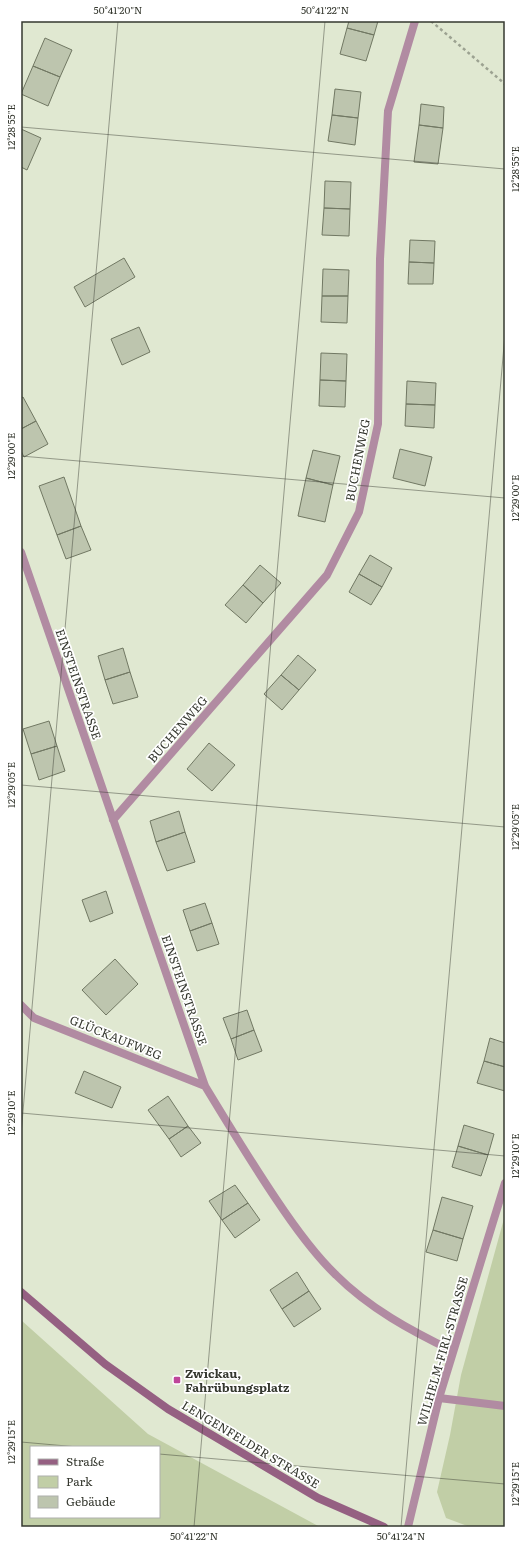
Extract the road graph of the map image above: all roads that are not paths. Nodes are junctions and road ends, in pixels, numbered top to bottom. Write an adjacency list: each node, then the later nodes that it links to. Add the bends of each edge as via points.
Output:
1 (415, 21): 3 (street, BUCHENWEG, via 388,111 380,259 378,424 359,512 327,575)
2 (21, 552): 3 (street, EINSTEINSTRASSE)
3 (113, 820): 5 (street, EINSTEINSTRASSE)
4 (21, 1005): 5 (street, GLÜCKAUFWEG, via 34,1018)
5 (205, 1086): 8 (street, EINSTEINSTRASSE, via 248,1158 299,1233 336,1276 388,1316)
6 (505, 1183): 8 (street, WILHELM-FIRL-STRASSE)
7 (21, 1292): 11 (main road, LENGENFELDER STRASSE, via 105,1364 168,1409 318,1498)
8 (453, 1351): 9 (street, WILHELM-FIRL-STRASSE)
9 (439, 1398): 10 (street); 12 (street, WILHELM-FIRL-STRASSE)
10 (505, 1406)
11 (384, 1527)
12 (408, 1527)

